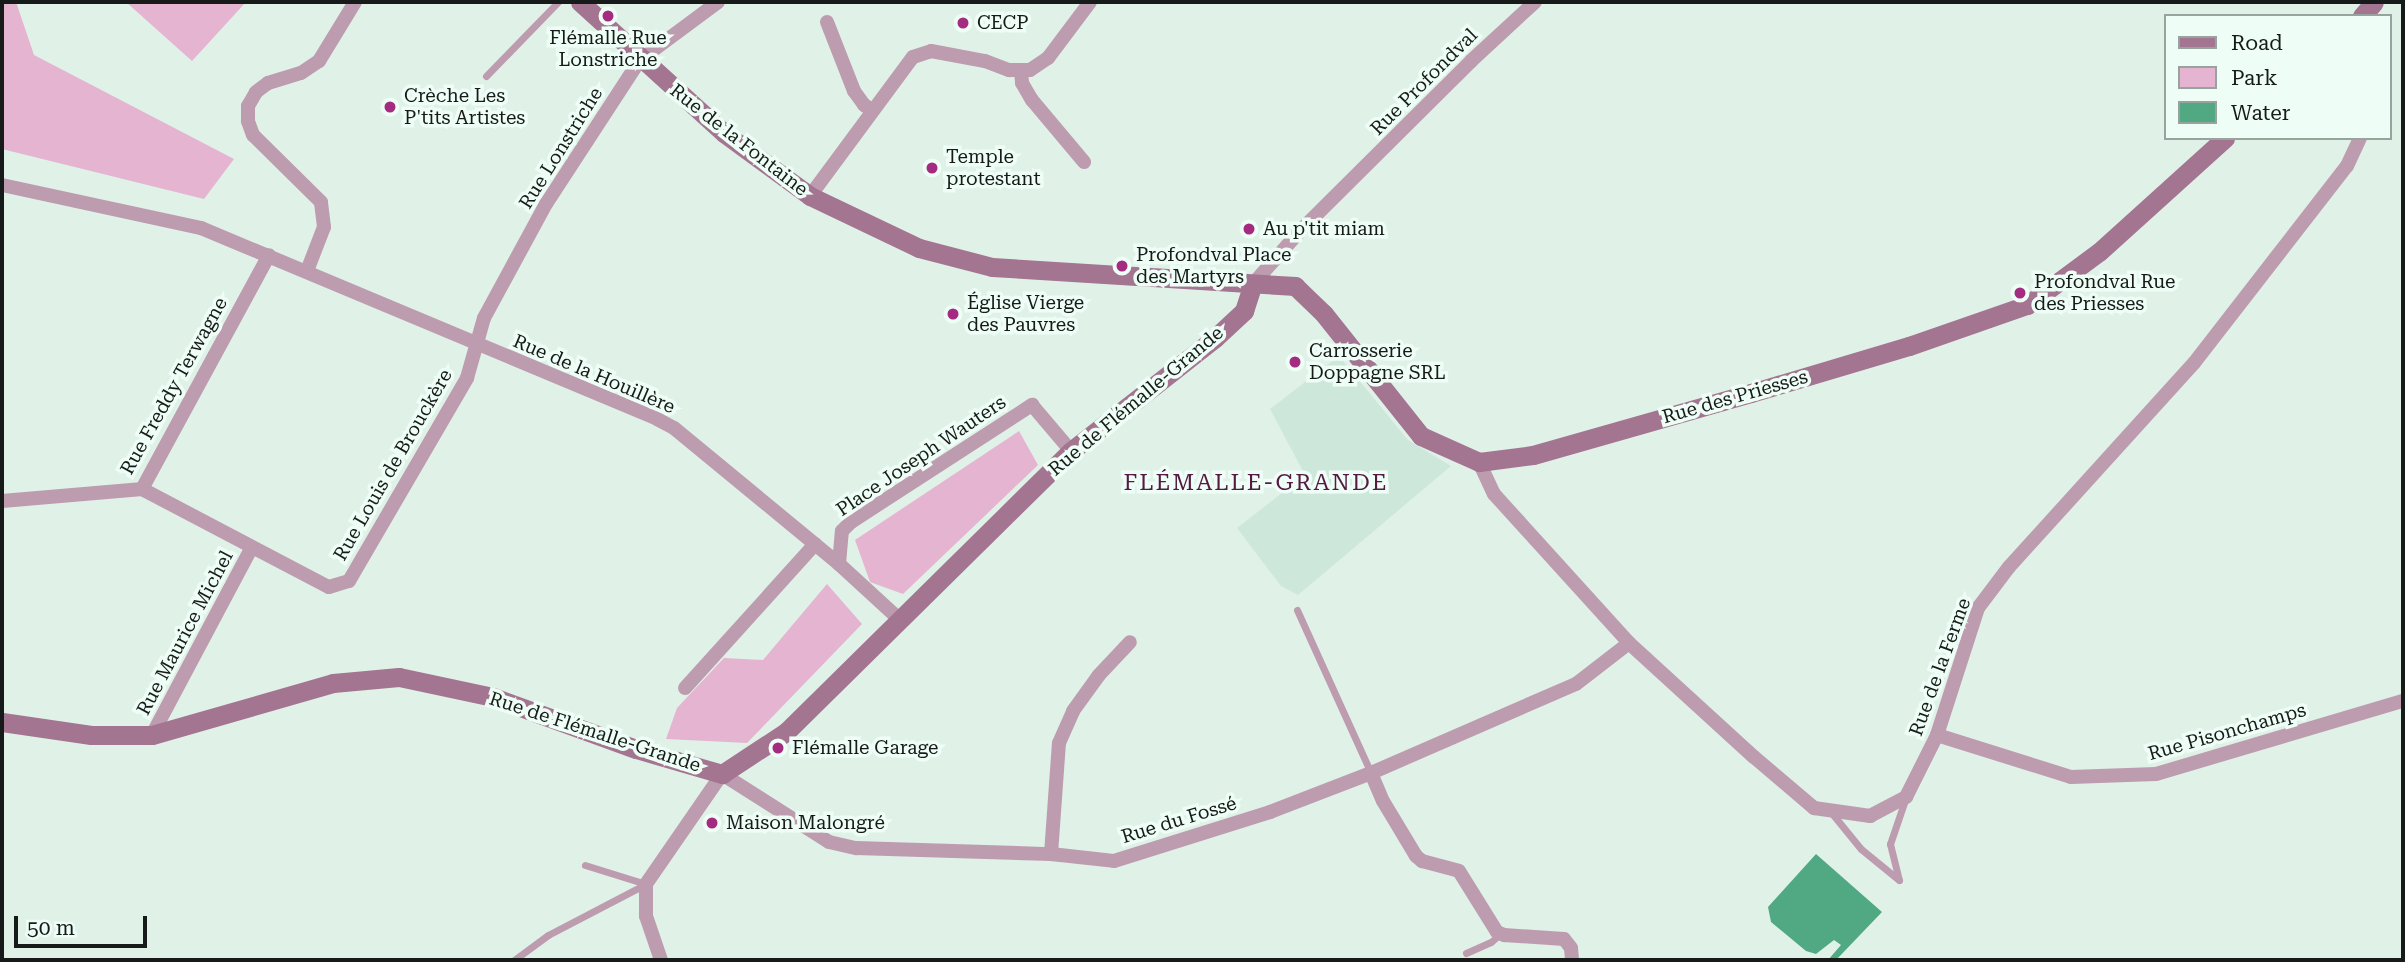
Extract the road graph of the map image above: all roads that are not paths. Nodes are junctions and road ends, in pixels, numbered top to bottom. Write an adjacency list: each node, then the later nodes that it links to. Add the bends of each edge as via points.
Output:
1 (355, 2): 18 (street, via 314,65 268,83 248,106 253,135 321,202 324,228)
2 (558, 2): 10 (lane)
3 (580, 2): 8 (street, Rue de la Fontaine)
4 (718, 2): 8 (street, Rue Lonstriche)
5 (1090, 2): 9 (street, via 1048,58)
6 (1535, 2): 19 (street, Rue Profondval, via 1299,232)
7 (827, 22): 11 (street, via 855,90)
8 (640, 60): 16 (street, Rue de la Fontaine, via 724,133); 20 (street, Rue Lonstriche, via 546,204 484,318)
9 (1021, 71): 11 (street, via 940,52 921,52 905,65); 14 (street, via 1028,94)
10 (485, 76)
11 (872, 110): 16 (street)
12 (2223, 140): 22 (street, Rue des Priesses, via 2099,252 2027,305 1751,393 1533,455)
13 (2359, 140): 36 (street, Rue de la Ferme, via 2347,166 2202,353 2009,567 1978,608)
14 (1084, 162)
15 (2, 185): 17 (street, Rue de la Houillère, via 201,228)
16 (810, 197): 19 (street, Rue de la Fontaine, via 919,248 992,267)
17 (269, 255): 18 (street, Rue de la Houillère); 23 (street, Rue Freddy Terwagne)
18 (307, 271): 20 (street, Rue de la Houillère)
19 (1253, 284): 21 (street, Rue de Flémalle-Grande, via 1244,311); 22 (street, via 1294,286 1325,314 1421,436)
20 (475, 345): 25 (street, Rue de la Houillère, via 674,428); 26 (street, Rue Louis de Brouckère, via 467,378 349,581 329,587)
21 (1071, 452): 27 (street, Place Joseph Wauters, via 1032,405 851,522 842,531); 29 (street, Rue de Flémalle-Grande)
22 (1479, 462): 31 (street, via 1493,494)
23 (142, 489): 24 (street, Rue Freddy Terwagne); 26 (street, Rue Louis de Brouckère)
24 (2, 501)
25 (815, 544): 27 (street, Rue de la Houillère); 32 (street)
26 (251, 549): 35 (street, Rue Maurice Michel)
27 (839, 564): 29 (street, Rue de la Houillère)
28 (1297, 610): 37 (lane)
29 (899, 619): 38 (street, Rue de Flémalle-Grande, via 786,732)
30 (1130, 642): 41 (street, via 1073,711 1059,743)
31 (1629, 643): 37 (street, Rue du Fossé, via 1576,684); 40 (street, via 1804,800 1814,808)
32 (685, 688)
33 (2403, 701): 36 (street, Rue Pisonchamps, via 2156,774 2071,777)
34 (2, 722): 35 (street, Rue de Flémalle-Grande, via 91,735)
35 (152, 735): 38 (street, Rue de Flémalle-Grande, via 333,683 399,677 493,697 636,749)
36 (1937, 736): 39 (street, Rue de la Ferme)
37 (1371, 772): 41 (street, Rue du Fossé, via 1270,812 1114,861); 44 (street, via 1416,856 1458,871)
38 (722, 774): 41 (street, Rue du Fossé, via 829,842 856,848); 43 (street)
39 (1906, 797): 40 (street, via 1870,816); 40 (lane, via 1890,844 1899,880 1861,849)
40 (1830, 810)
41 (1051, 854)
42 (586, 864): 43 (lane)
43 (646, 884): 46 (lane, via 548,935); 47 (street, via 646,916)
44 (1500, 933): 45 (lane, via 1491,943); 48 (street, via 1564,939 1572,948)
45 (1466, 953)
46 (513, 960)
47 (661, 960)
48 (1572, 960)

